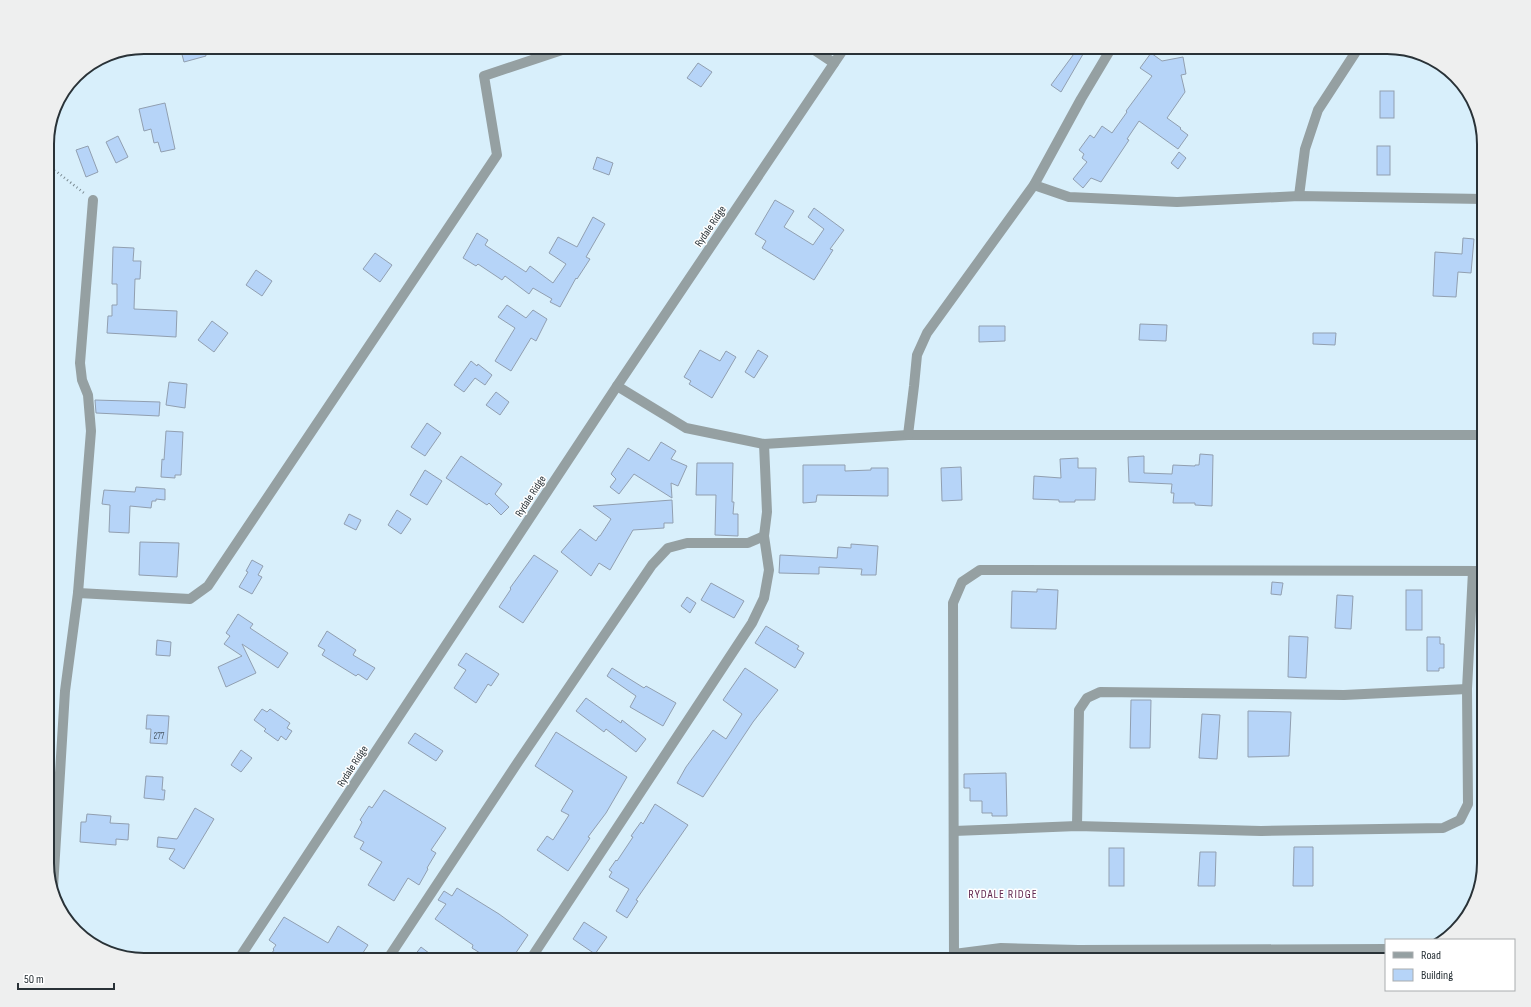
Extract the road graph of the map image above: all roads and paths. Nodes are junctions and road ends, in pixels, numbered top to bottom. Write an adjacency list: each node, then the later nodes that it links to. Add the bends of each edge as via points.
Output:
1 (550, 54): 19 (street, via 484,76 497,155 208,586 190,599)
2 (820, 54): 6 (street)
3 (840, 54): 6 (street, Rydale Ridge)
4 (1108, 54): 8 (street)
5 (1354, 54): 9 (street, via 1318,110 1305,148)
6 (834, 63): 12 (street, Rydale Ridge)
7 (54, 170): 11 (path)
8 (1034, 185): 9 (street, via 1069,196 1176,202); 13 (street, via 927,333 917,355)
9 (1299, 196): 10 (street)
10 (1477, 199)
11 (93, 200): 19 (street, via 80,363 82,380 88,395 91,431)
12 (617, 386): 15 (street, via 686,428); 25 (street, Rydale Ridge)
13 (908, 435): 14 (street); 15 (street)
14 (1477, 435)
15 (764, 444): 16 (street, via 767,512)
16 (764, 536): 26 (street, via 748,542 687,544 668,548 652,565); 27 (street, via 769,570 764,598 752,623)
17 (1473, 571): 18 (street); 20 (street); 22 (street, via 980,570 962,582 953,602)
18 (1477, 571)
19 (78, 593): 23 (street, via 65,691)
20 (1467, 689): 21 (street, via 1344,695 1100,692 1087,698 1079,710); 21 (street, via 1468,804 1460,820 1443,828 1261,831)
21 (1077, 826): 22 (street)
22 (954, 831): 28 (street)
23 (54, 870)
24 (1385, 949): 31 (street)
25 (243, 953)
26 (393, 953)
27 (535, 953)
28 (954, 953)
29 (975, 953): 30 (street, via 1001,948)
30 (1056, 953)
31 (1181, 953)

